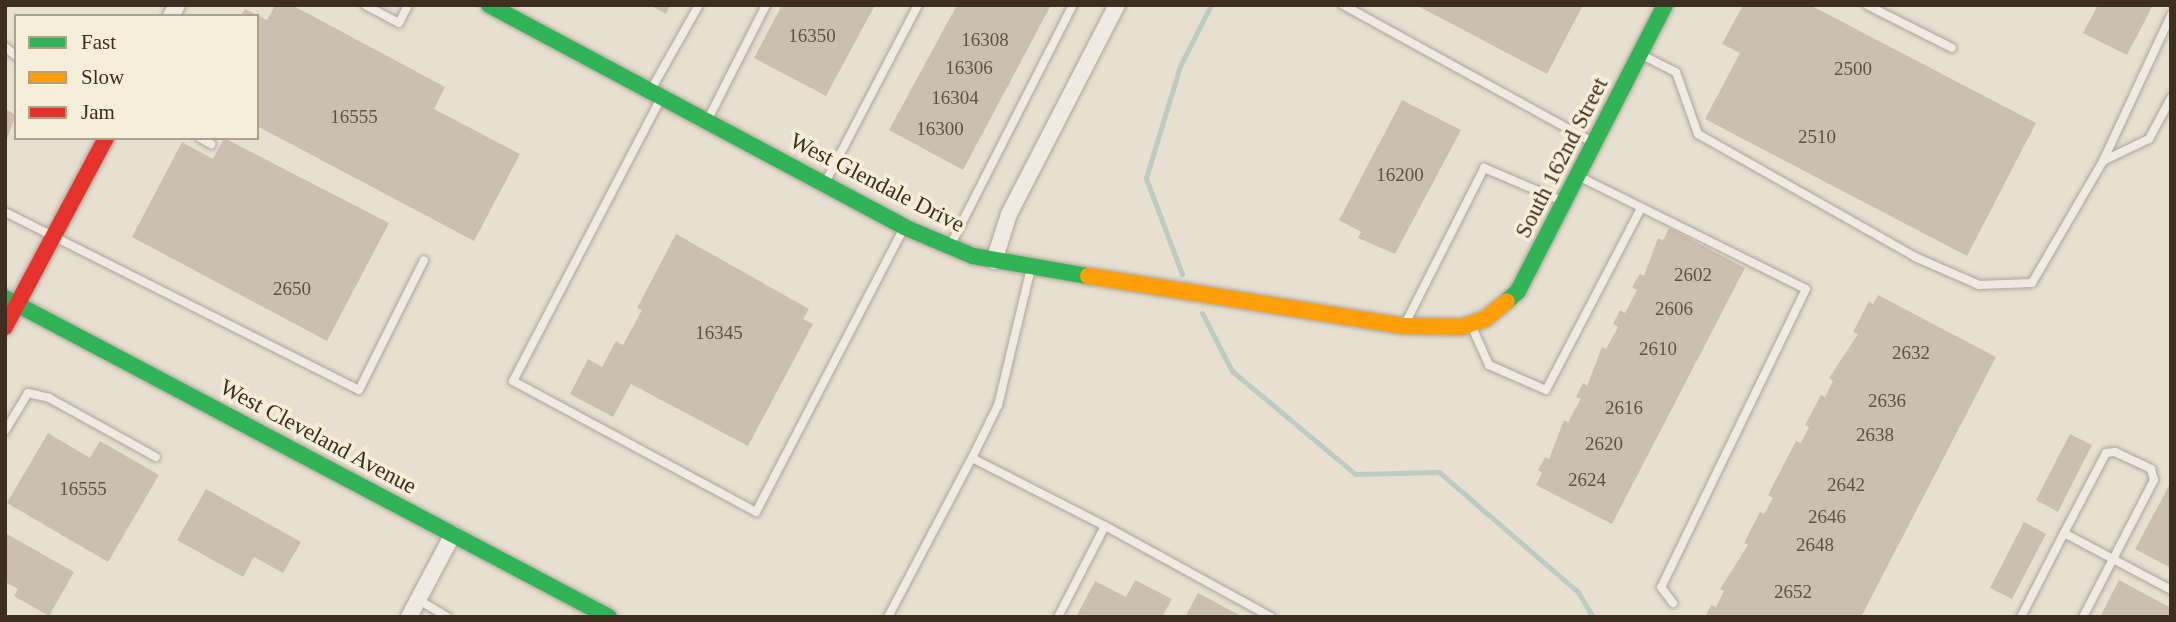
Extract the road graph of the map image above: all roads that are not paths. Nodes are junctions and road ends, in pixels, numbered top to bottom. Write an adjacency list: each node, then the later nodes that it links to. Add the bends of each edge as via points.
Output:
1 (365, 5): 2 (lane, via 399,23)
2 (408, 5)
3 (489, 5): 15 (street, West Glendale Drive)
4 (699, 5): 15 (lane)
5 (766, 5): 17 (lane)
6 (918, 5): 24 (lane)
7 (1073, 5): 30 (lane)
8 (1117, 5): 32 (street, via 1009,214)
9 (1343, 5): 20 (lane)
10 (1665, 5): 14 (street, South 162nd Street)
11 (1867, 5): 13 (lane)
12 (2171, 15): 22 (lane)
13 (1952, 48)
14 (1640, 54): 20 (street, South 162nd Street); 22 (lane, via 1676,72 1698,134 1903,251 1979,285 2032,283)
15 (656, 94): 17 (street, West Glendale Drive); 28 (lane, via 513,381 756,512)
16 (2171, 98): 22 (lane, via 2149,139)
17 (707, 121): 24 (street, West Glendale Drive)
18 (102, 140): 29 (street)
19 (204, 140): 21 (lane)
20 (1595, 143): 23 (street, South 162nd Street)
21 (211, 144)
22 (2103, 161)
23 (1578, 176): 25 (street, South 162nd Street); 26 (lane)
24 (825, 184): 28 (street, West Glendale Drive)
25 (1565, 202): 35 (street, South 162nd Street, via 1518,291); 36 (lane, via 1484,168)
26 (1641, 208): 35 (lane, via 1546,390 1489,365); 47 (lane, via 1806,289 1661,587)
27 (5, 212): 29 (lane)
28 (905, 227): 30 (street, West Glendale Drive)
29 (53, 238): 31 (lane, via 359,390); 34 (street)
30 (949, 246): 32 (street, West Glendale Drive)
31 (424, 260)
32 (994, 261): 33 (street, West Glendale Drive)
33 (1031, 268): 36 (street, West Glendale Drive); 40 (lane, via 998,405)
34 (11, 301): 37 (street); 43 (street, West Cleveland Avenue)
35 (1478, 322): 36 (street, West Glendale Drive)
36 (1404, 326)
37 (5, 327)
38 (5, 431): 39 (lane, via 28,393 48,398)
39 (156, 457)
40 (972, 458): 41 (lane); 51 (lane)
41 (1105, 526): 52 (lane); 53 (lane)
42 (2064, 533): 44 (lane); 44 (lane, via 2106,453 2115,452 2151,470 2154,480); 54 (lane)
43 (453, 534): 46 (street); 50 (street, West Cleveland Avenue)
44 (2112, 559): 45 (lane); 55 (lane)
45 (2171, 590)
46 (419, 600): 48 (street); 49 (lane)
47 (1673, 603)
48 (409, 617)
49 (447, 617)
50 (609, 617)
51 (888, 617)
52 (1058, 617)
53 (1271, 617)
54 (2021, 617)
55 (2082, 617)

